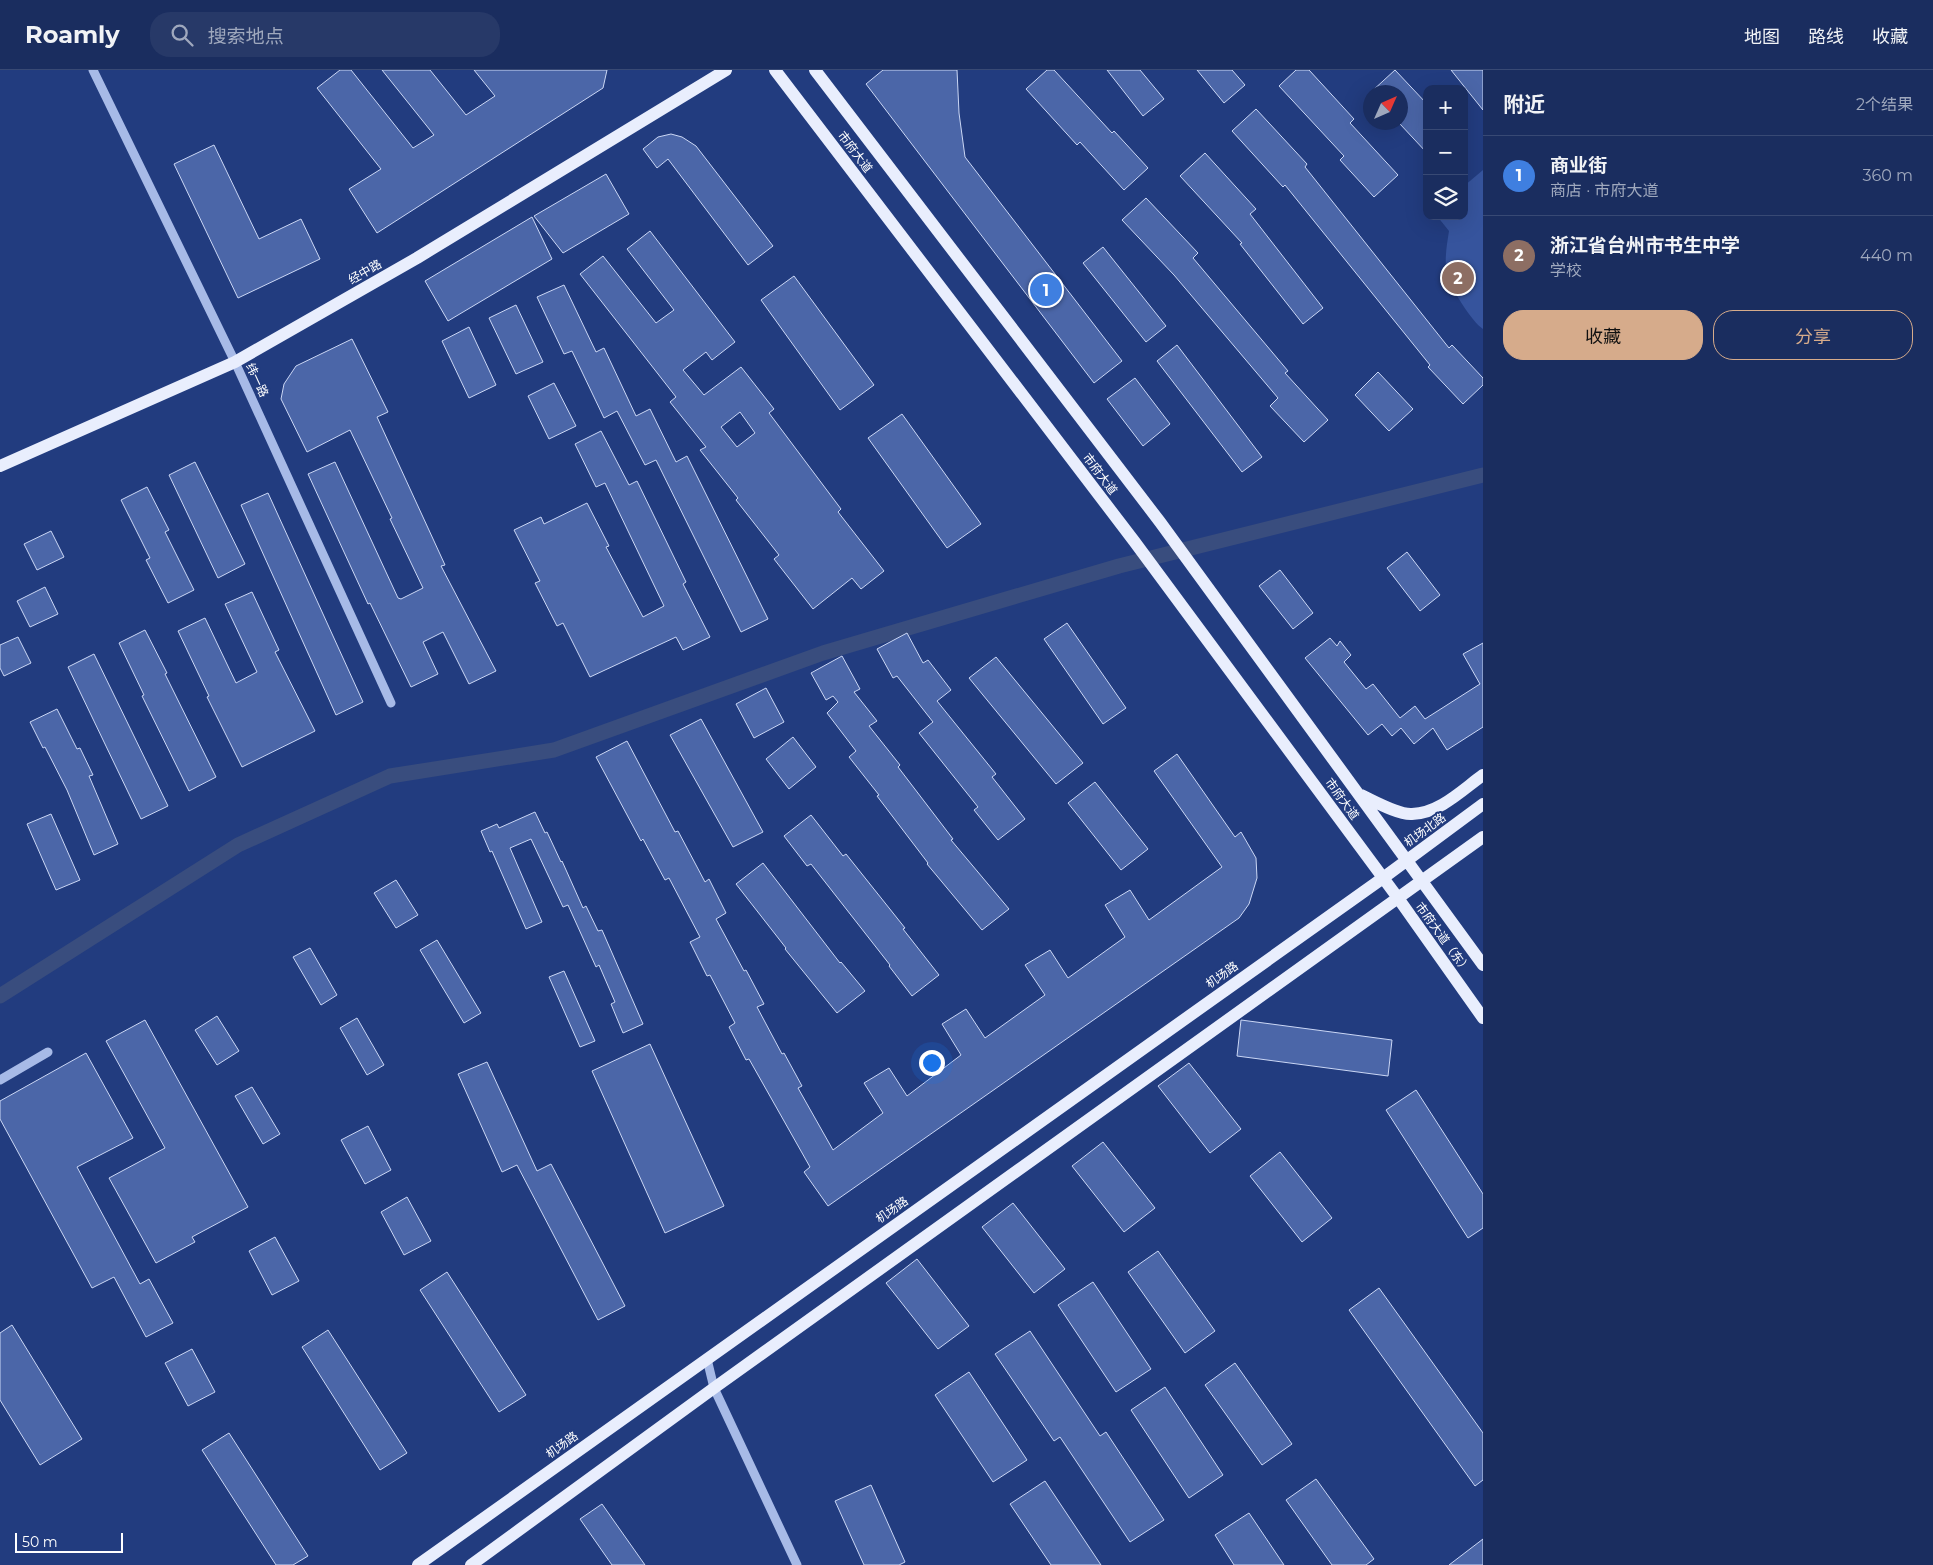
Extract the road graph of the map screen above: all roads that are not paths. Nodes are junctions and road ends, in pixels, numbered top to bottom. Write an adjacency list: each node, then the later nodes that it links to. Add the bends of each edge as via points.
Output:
1 (92, 70): 5 (street, 纬一路)
2 (726, 70): 5 (main road, 经中路, via 417,258)
3 (775, 70): 13 (main road, 市府大道, via 1134,541)
4 (816, 70): 9 (main road, 市府大道, via 1160,522)
5 (235, 362): 6 (main road, 经中路); 7 (street, 纬一路)
6 (0, 466)
7 (391, 703)
8 (1483, 775): 9 (main road, via 1436,810 1411,814)
9 (1359, 794): 12 (main road, 市府大道)
10 (1483, 804): 12 (main road, 机场北路)
11 (1483, 837): 14 (main road)
12 (1407, 860): 13 (main road, 机场北路); 14 (main road, 市府大道)
13 (1383, 878): 15 (main road, 市府大道); 20 (main road, 机场路)
14 (1421, 882): 15 (main road); 16 (main road, 市府大道（东）)
15 (1398, 898): 17 (main road, 市府大道（东）); 21 (main road)
16 (1483, 966)
17 (1483, 1018)
18 (48, 1052): 19 (street)
19 (0, 1080)
20 (707, 1359): 21 (street); 22 (main road, 机场路)
21 (714, 1388): 23 (main road); 24 (street)
22 (418, 1565)
23 (471, 1565)
24 (797, 1565)

